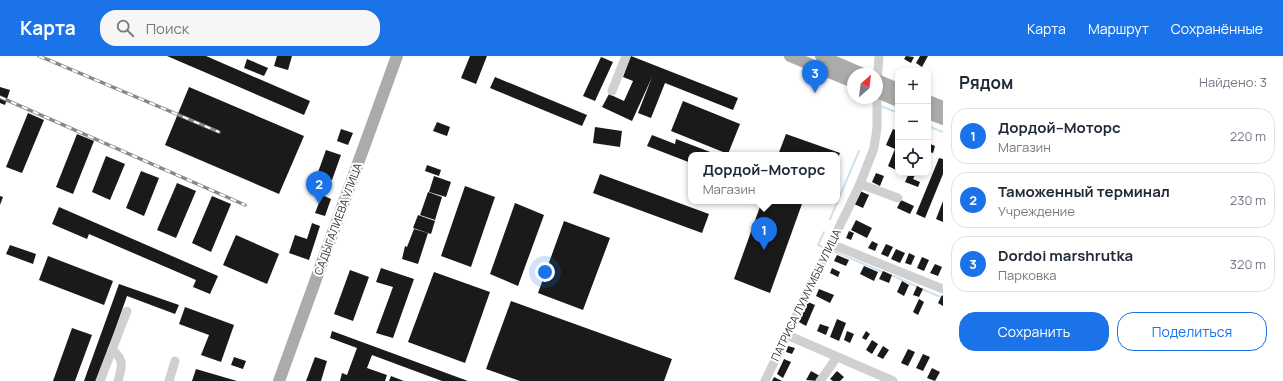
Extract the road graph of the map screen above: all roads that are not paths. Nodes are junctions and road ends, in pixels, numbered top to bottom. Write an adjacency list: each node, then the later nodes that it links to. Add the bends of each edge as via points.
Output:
1 (397, 56): 31 (main road, САДЫГАЛИЕВА УЛИЦА)
2 (626, 56): 11 (street)
3 (790, 56): 8 (main road)
4 (820, 56): 6 (main road)
5 (879, 56): 7 (street)
6 (849, 68)
7 (878, 68)
8 (847, 80)
9 (883, 83): 10 (main road)
10 (895, 88)
11 (612, 91)
12 (883, 95): 13 (main road)
13 (895, 100)
14 (931, 102): 16 (main road)
15 (877, 104): 19 (street, ПАТРИСА ЛУМУМБЫ УЛИЦА, via 874,148)
16 (943, 107)
17 (931, 114): 18 (main road)
18 (943, 120)
19 (860, 184): 20 (street); 21 (street, ПАТРИСА ЛУМУМБЫ УЛИЦА)
20 (898, 198)
21 (831, 244): 22 (street); 24 (street, ПАТРИСА ЛУМУМБЫ УЛИЦА)
22 (943, 289)
23 (127, 311): 25 (street)
24 (787, 335): 26 (street); 32 (street, ПАТРИСА ЛУМУМБЫ УЛИЦА)
25 (112, 350): 28 (street); 29 (street, via 120,356)
26 (837, 357): 33 (street); 34 (street)
27 (175, 361): 30 (street)
28 (100, 381)
29 (118, 381)
30 (169, 381)
31 (279, 381)
32 (765, 381)
33 (820, 381)
34 (893, 381)

